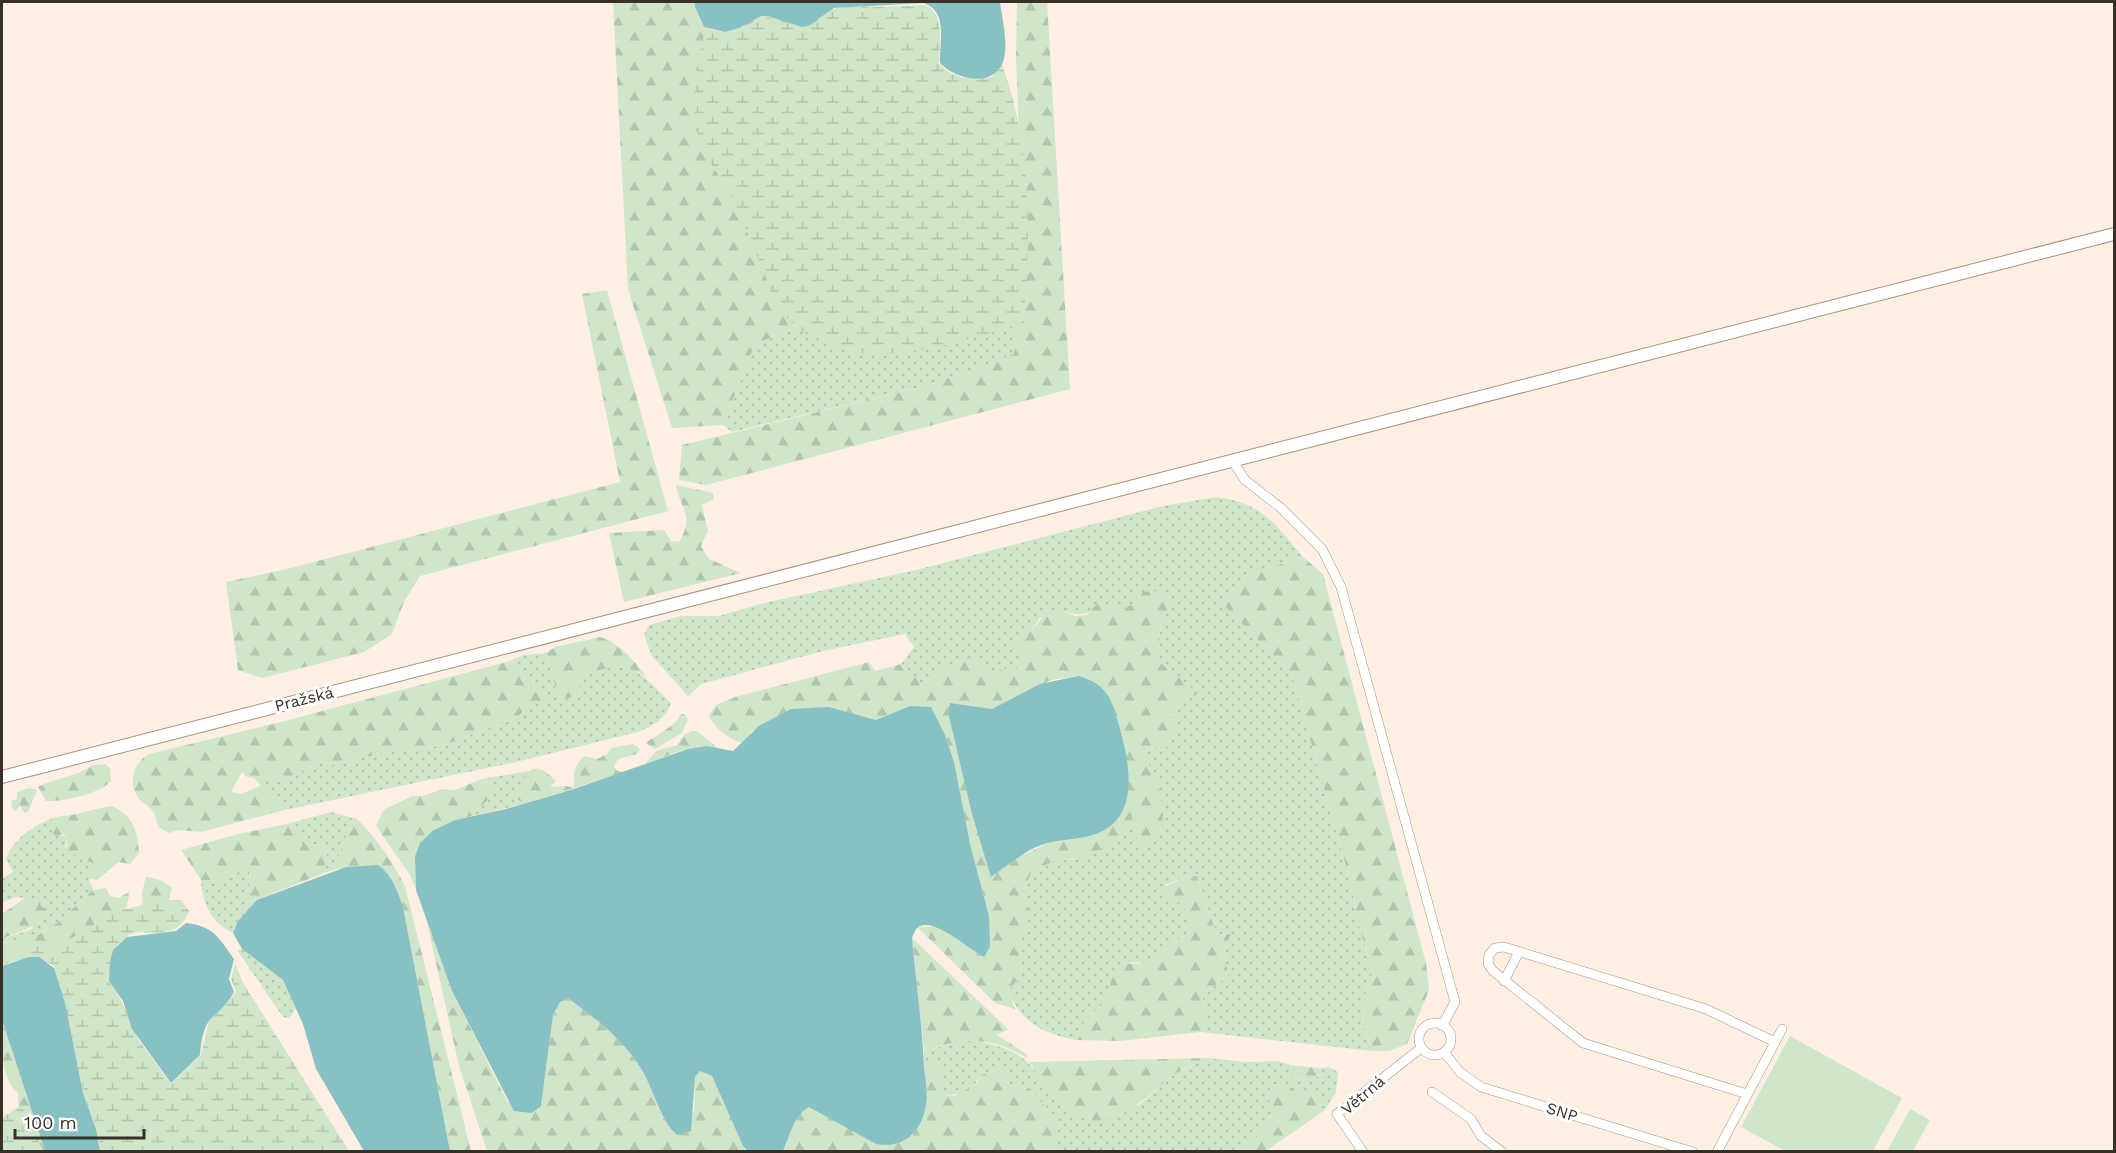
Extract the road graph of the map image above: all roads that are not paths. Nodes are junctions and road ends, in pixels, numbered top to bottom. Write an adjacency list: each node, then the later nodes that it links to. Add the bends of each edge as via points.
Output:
1 (2115, 234): 2 (main road, Pražská)
2 (1232, 460): 3 (main road, Pražská); 6 (street, via 1245,480 1281,508 1322,549 1341,587 1455,1002)
3 (2, 777)
4 (1519, 952): 5 (street); 5 (street, via 1500,947 1489,955 1490,968); 8 (street, via 1706,1009)
5 (1504, 981): 12 (street, via 1583,1042)
6 (1442, 1026): 9 (street, via 1429,1024 1422,1029); 10 (street, via 1450,1035)
7 (1782, 1029): 8 (street)
8 (1775, 1042): 12 (street)
9 (1421, 1048): 10 (street, via 1432,1055); 13 (street, Větrná, via 1337,1114)
10 (1444, 1052): 15 (street, SNP, via 1460,1072 1481,1087)
11 (1432, 1092): 14 (street, via 1471,1119 1481,1136)
12 (1747, 1094): 16 (street)
13 (1363, 1152)
14 (1503, 1152)
15 (1693, 1152)
16 (1717, 1152)

